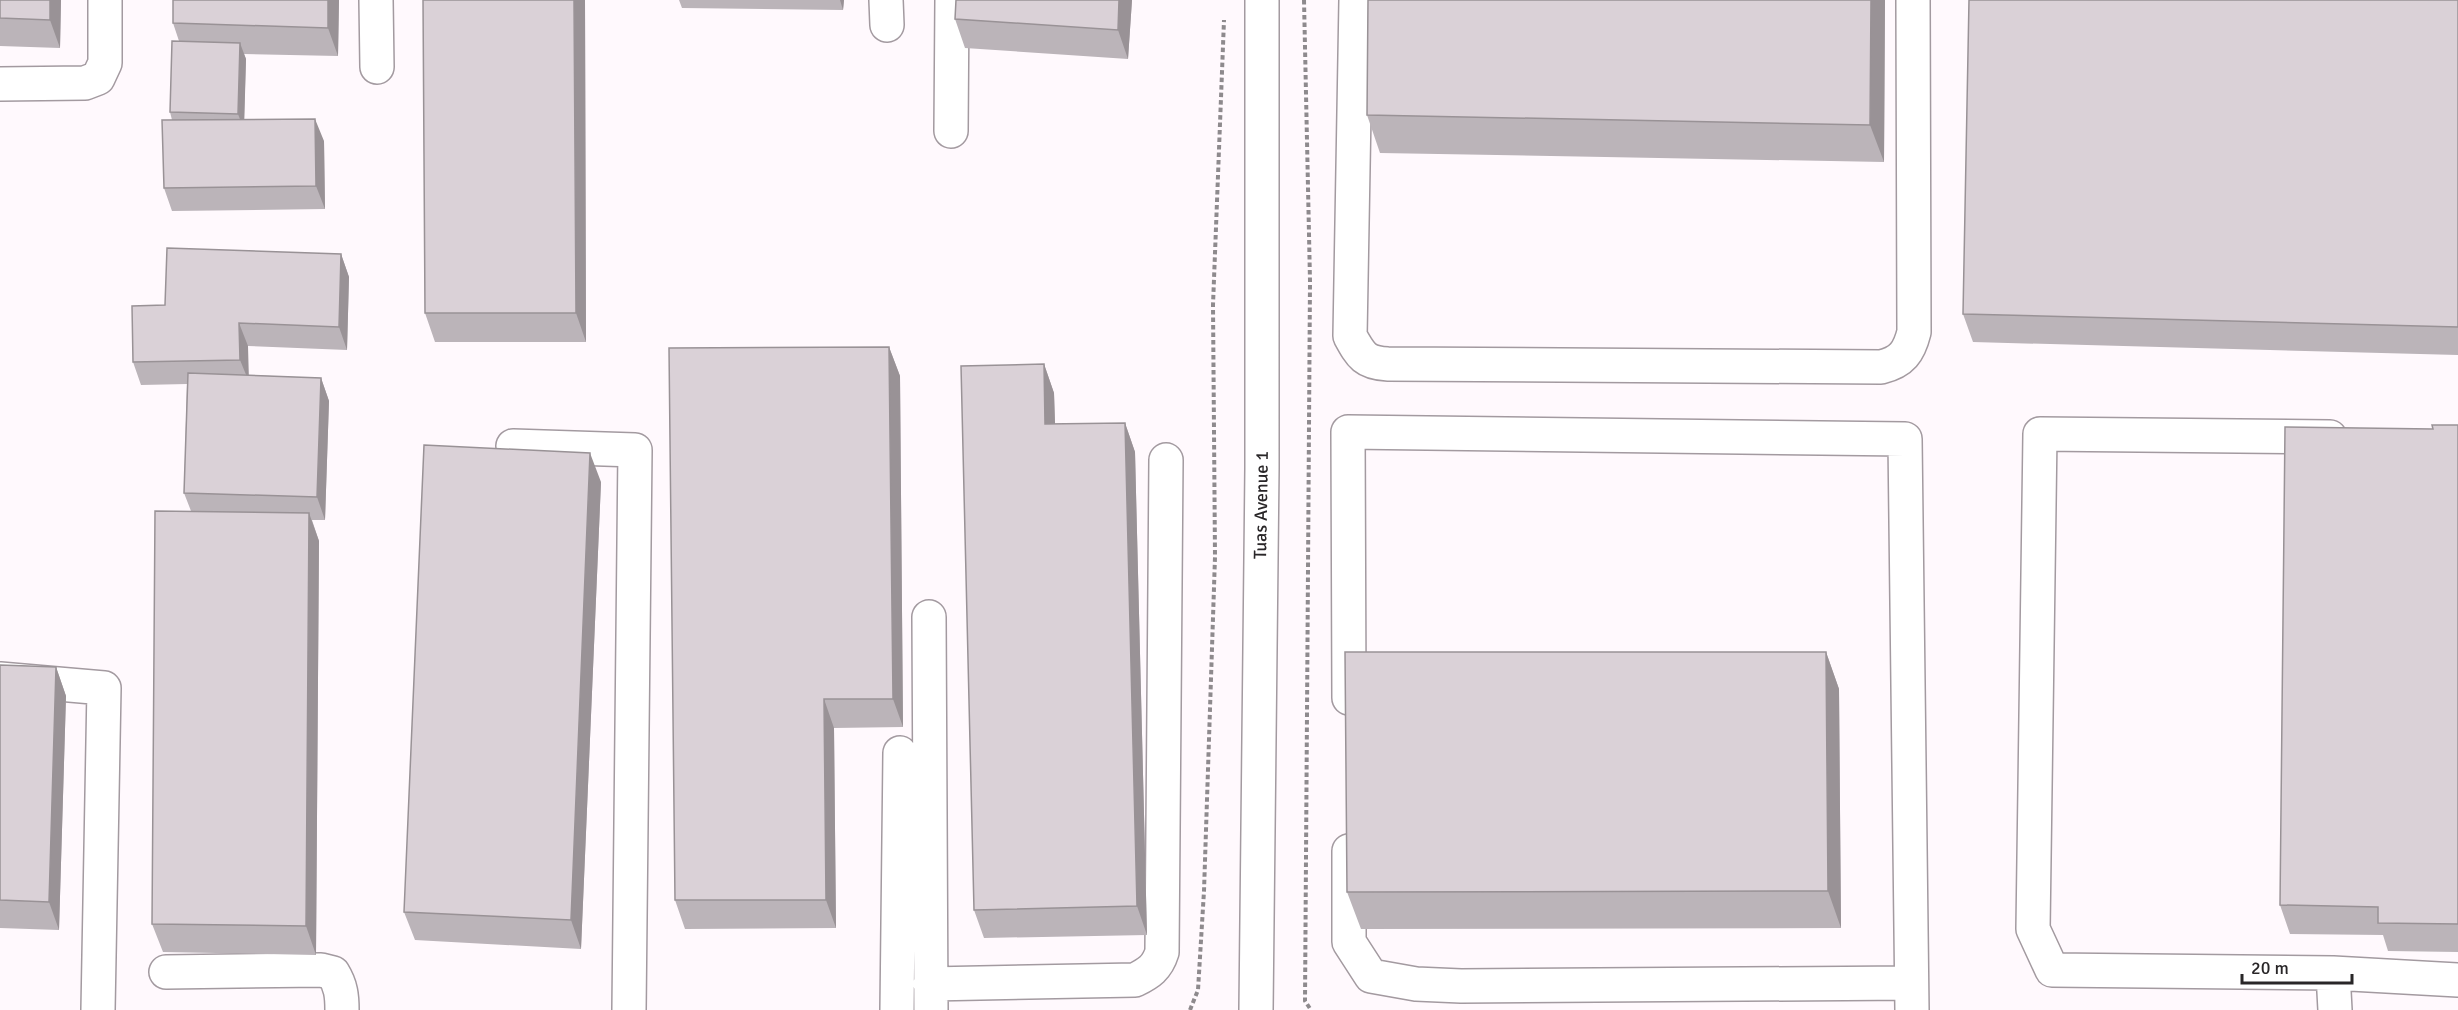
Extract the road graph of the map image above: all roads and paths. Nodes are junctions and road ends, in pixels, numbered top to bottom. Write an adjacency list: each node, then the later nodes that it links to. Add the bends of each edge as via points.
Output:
1 (105, 0): 10 (street, via 105,63 98,78 86,82)
2 (376, 0): 9 (street)
3 (952, 0): 11 (street)
4 (1262, 0): 30 (street, Tuas Avenue 1)
5 (1304, 0): 31 (path, via 1310,281 1305,1001)
6 (1356, 0): 7 (street, via 1350,336 1363,357 1372,363 1388,364 1881,368 1904,358 1914,332)
7 (1913, 0)
8 (1224, 11): 29 (path, via 1213,305 1215,557 1198,990)
9 (377, 67)
10 (0, 84)
11 (951, 131)
12 (2362, 438): 21 (street, via 2040,434 2033,929 2052,970)
13 (513, 446): 27 (street, via 635,450)
14 (1166, 460): 23 (street, via 1159,963 1135,980)
15 (929, 616): 23 (street)
16 (0, 679): 25 (street, via 104,688)
17 (1349, 728): 24 (street, via 1348,432 1905,440)
18 (900, 753): 28 (street)
19 (1349, 823): 24 (street, via 1349,942 1371,976 1461,986)
20 (166, 972): 26 (street, via 321,970 333,974 338,982)
21 (2333, 974): 22 (street); 32 (street)
22 (2458, 980)
23 (931, 997)
24 (1912, 997)
25 (98, 1010)
26 (342, 1010)
27 (629, 1010)
28 (897, 1010)
29 (1190, 1010)
30 (1256, 1010)
31 (1311, 1010)
32 (2335, 1010)

